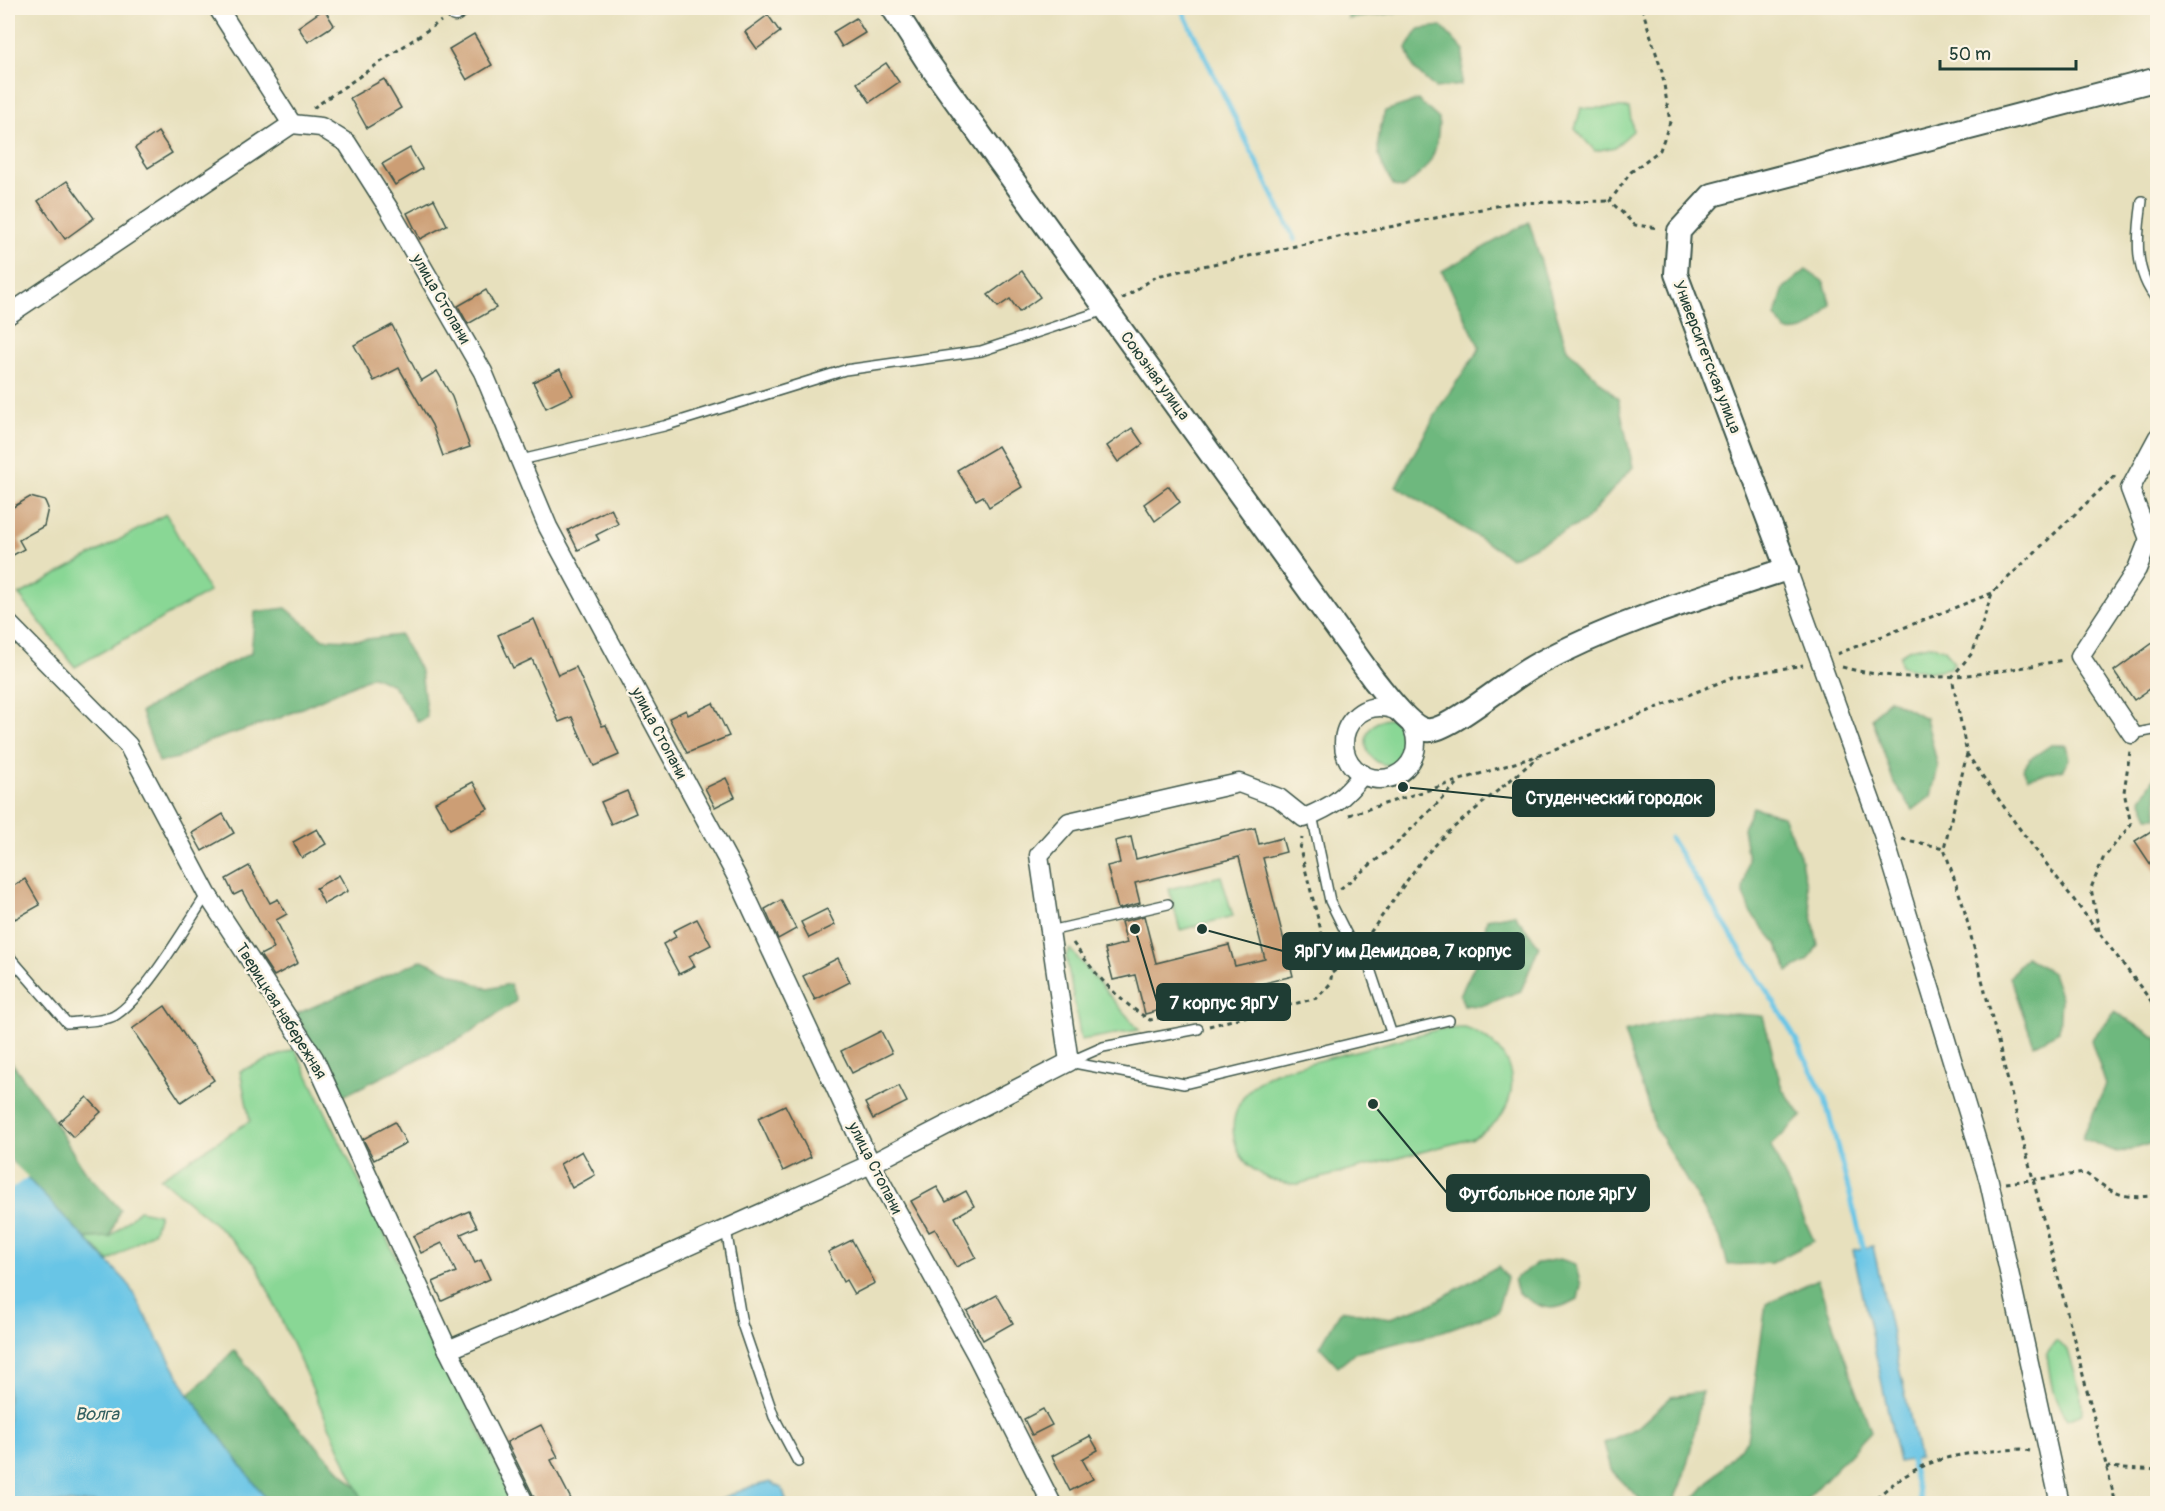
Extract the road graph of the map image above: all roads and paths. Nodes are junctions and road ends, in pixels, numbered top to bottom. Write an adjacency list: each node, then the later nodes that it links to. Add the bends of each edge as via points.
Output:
1 (218, 8): 6 (street)
2 (893, 8): 11 (street, Союзная улица)
3 (1642, 8): 7 (path, via 1662,72 1670,122 1660,150 1630,172)
4 (458, 10): 6 (path)
5 (2157, 79): 9 (street, via 1712,195)
6 (292, 124): 12 (street); 14 (street, улица Стопани, via 321,127 347,144 483,372)
7 (1610, 201): 9 (path, via 1635,225); 11 (path, via 1512,203 1328,239 1157,276)
8 (2142, 201): 10 (lane, via 2136,246 2149,291)
9 (1678, 231): 17 (street, Университетская улица, via 1676,274)
10 (2157, 301)
11 (1107, 309): 14 (lane, via 981,351 845,370 664,426); 23 (street, Союзная улица)
12 (8, 315)
13 (2157, 437): 16 (street, via 2130,489)
14 (521, 460): 50 (street, улица Стопани, via 548,527 739,881)
15 (2121, 471): 18 (path)
16 (2153, 540): 20 (street)
17 (1787, 569): 21 (street); 26 (street, via 1627,622 1534,666)
18 (1992, 593): 21 (path); 22 (path, via 1973,652)
19 (8, 623): 35 (street, Тверицкая набережная, via 128,745)
20 (2080, 656): 22 (path, via 1986,675); 25 (street)
21 (1820, 662): 22 (path, via 1873,675); 28 (path, via 1733,677); 33 (street)
22 (1952, 677): 27 (path)
23 (1403, 715): 26 (street, Союзная улица, via 1423,729); 29 (street, via 1393,709 1370,708 1350,722 1344,746 1347,758)
24 (2157, 729): 25 (lane)
25 (2133, 734): 39 (path, via 2124,792 2131,824 2103,859 2091,888)
26 (1423, 738): 29 (street, via 1397,774 1374,778)
27 (1966, 754): 34 (path); 39 (path)
28 (1539, 755): 30 (path); 41 (path, via 1423,858)
29 (1363, 774): 32 (street, via 1342,800)
30 (1459, 782): 31 (path); 36 (path, via 1395,844 1346,882)
31 (1347, 815)
32 (1308, 817): 36 (lane); 38 (street, via 1279,798 1239,783 1070,822 1039,855); 43 (path, via 1300,849)
33 (1883, 834): 34 (path); 52 (street)
34 (1944, 848): 51 (path, via 1963,905)
35 (207, 894): 42 (lane, via 170,952 128,1004 113,1016 68,1023); 55 (street, Тверицкая набережная, via 314,1058)
36 (1330, 901): 41 (lane)
37 (1168, 904): 38 (lane)
38 (1050, 931): 49 (street)
39 (2099, 932): 45 (path)
40 (1073, 943): 44 (path, via 1096,976 1129,1007 1150,1020)
41 (1356, 953): 43 (path); 48 (lane, via 1369,966)
42 (8, 955)
43 (1332, 973): 47 (path, via 1330,984 1317,998)
44 (1193, 1010)
45 (2157, 1010)
46 (1449, 1020): 48 (lane)
47 (1198, 1029): 49 (lane, via 1103,1047)
48 (1391, 1032): 49 (lane, via 1184,1084)
49 (1069, 1062): 50 (street)
50 (871, 1164): 54 (street); 61 (street, улица Стопани, via 977,1356)
51 (2031, 1178): 52 (path); 53 (path, via 2085,1173 2130,1199); 58 (path)
52 (1990, 1186): 56 (street)
53 (2157, 1195)
54 (726, 1229): 55 (street); 57 (lane, via 742,1324 774,1417)
55 (448, 1350): 60 (street, Тверицкая набережная)
56 (2050, 1455): 62 (path, via 2021,1449 1956,1454 1892,1482); 63 (street)
57 (798, 1462)
58 (2106, 1467): 59 (path); 64 (path)
59 (2157, 1470)
60 (525, 1503)
61 (1052, 1503)
62 (1870, 1503)
63 (2060, 1503)
64 (2116, 1503)

